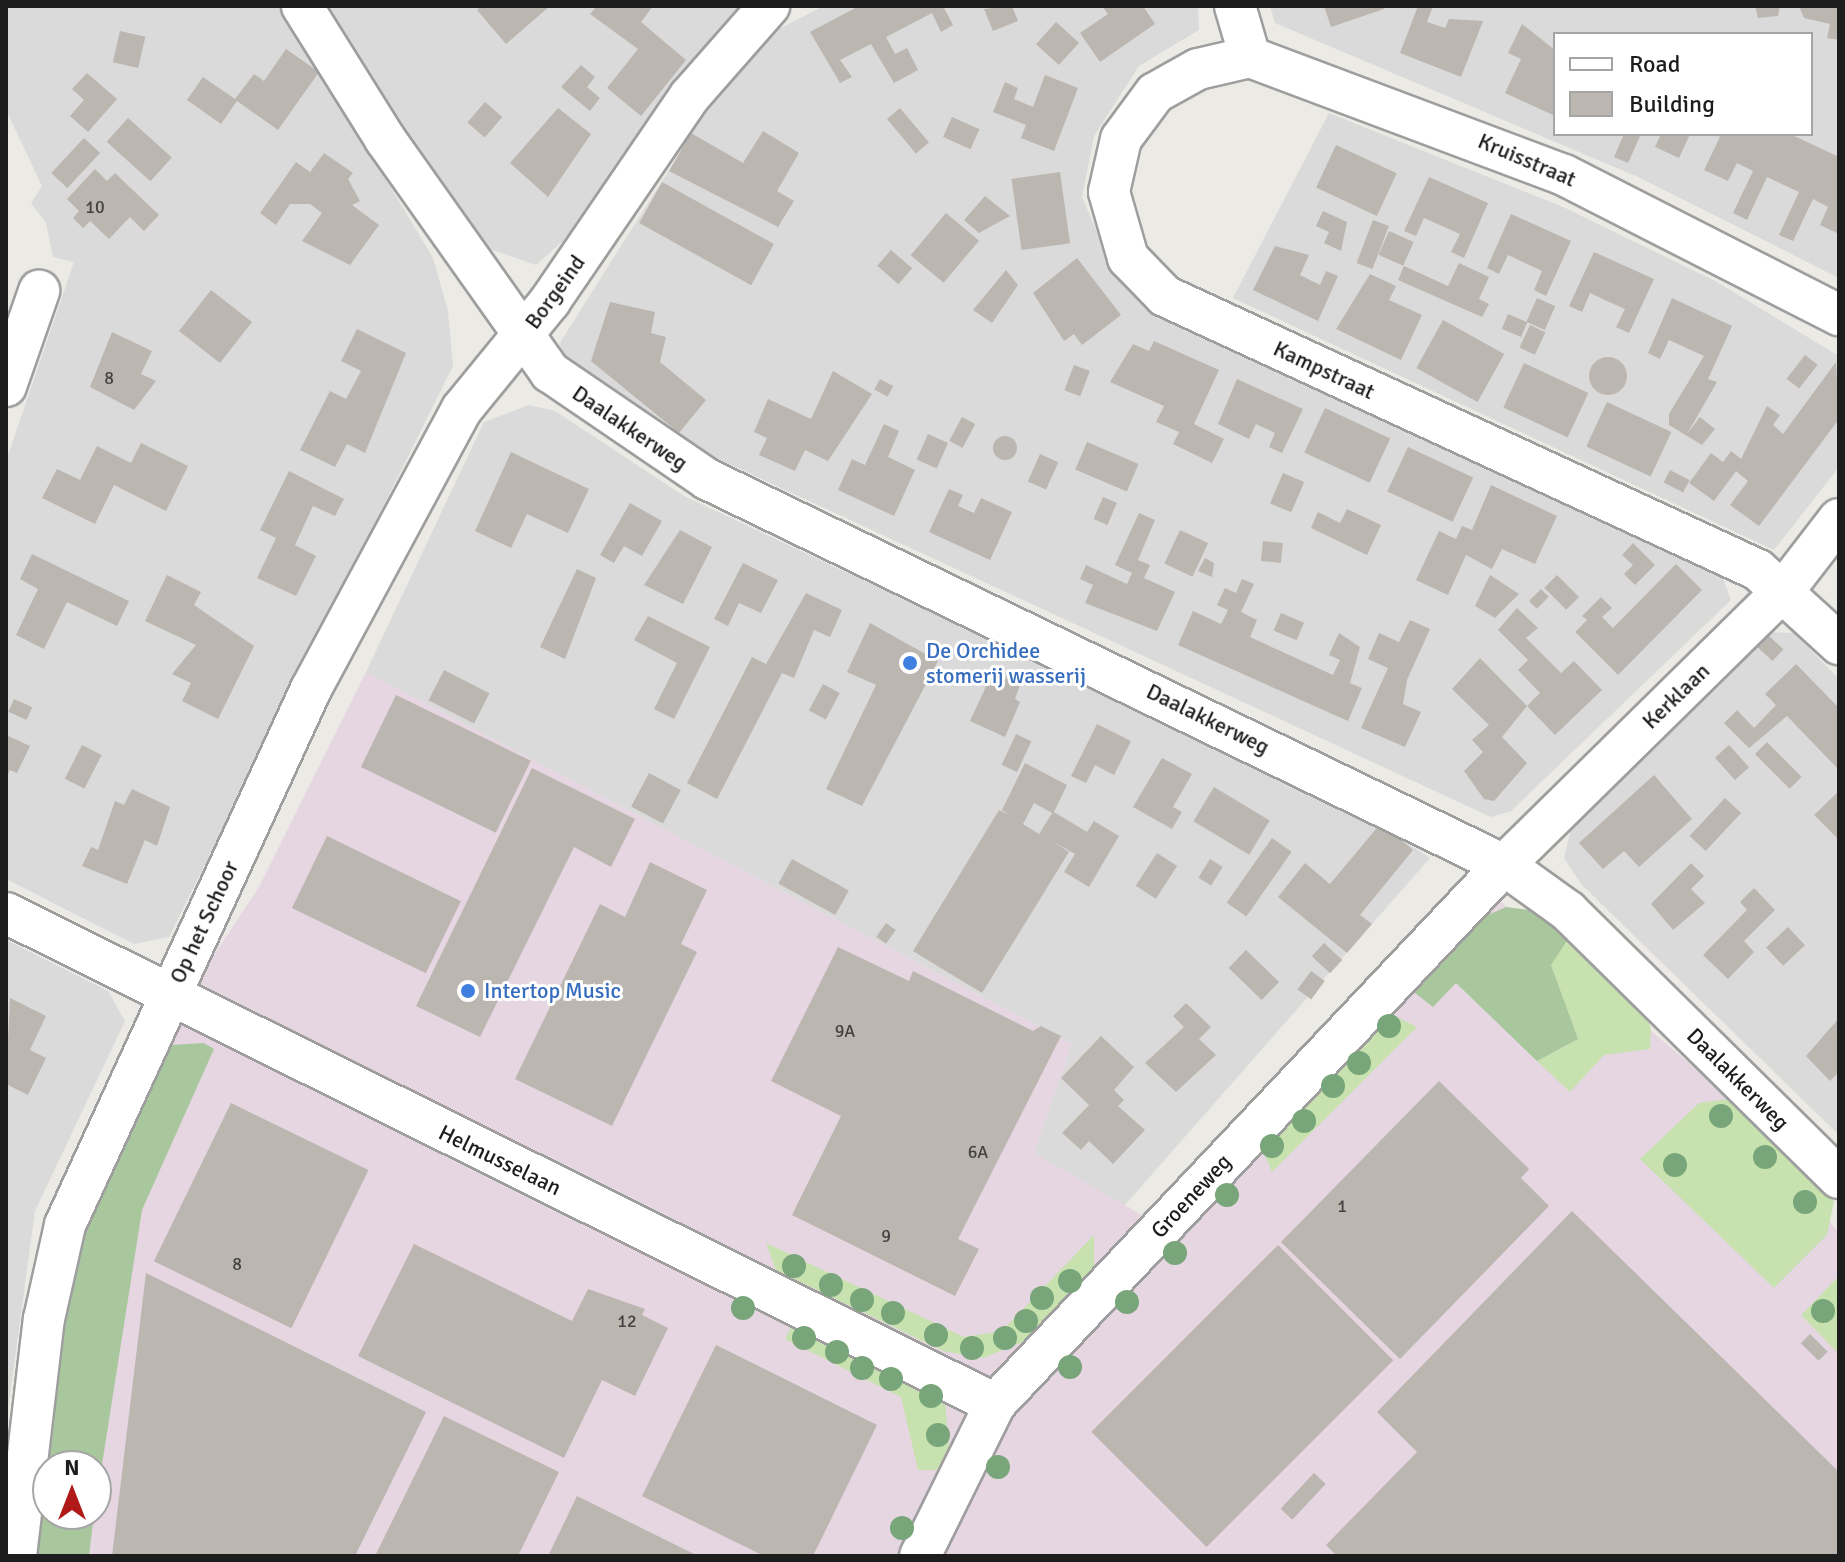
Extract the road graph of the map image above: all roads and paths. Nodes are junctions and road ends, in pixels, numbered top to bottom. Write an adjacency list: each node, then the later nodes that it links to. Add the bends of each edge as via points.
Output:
1 (302, 6): 7 (street, Borgeind)
2 (769, 6): 7 (street, Borgeind, via 690,96)
3 (1235, 6): 4 (street)
4 (1250, 57): 6 (street, Kruisstraat, via 1564,175); 10 (street, Kampstraat, via 1198,69 1155,93 1121,139 1109,192 1128,258 1165,296)
5 (39, 291): 8 (street)
6 (1839, 315)
7 (522, 337): 12 (street, Daalakkerweg, via 550,372 707,479); 14 (street, Op het Schoor, via 462,409 369,573)
8 (6, 386)
9 (1839, 519): 10 (street, Kerklaan)
10 (1785, 589): 11 (street); 12 (street, Kerklaan)
11 (1839, 644)
12 (1504, 865): 15 (street, Daalakkerweg, via 1568,911); 16 (street, Groeneweg)
13 (6, 913): 14 (street, Helmusselaan)
14 (170, 997): 16 (street, Helmusselaan); 17 (street, Op het Schoor, via 65,1225 44,1319)
15 (1839, 1178)
16 (995, 1404): 18 (street, Groeneweg)
17 (16, 1556)
18 (920, 1556)

